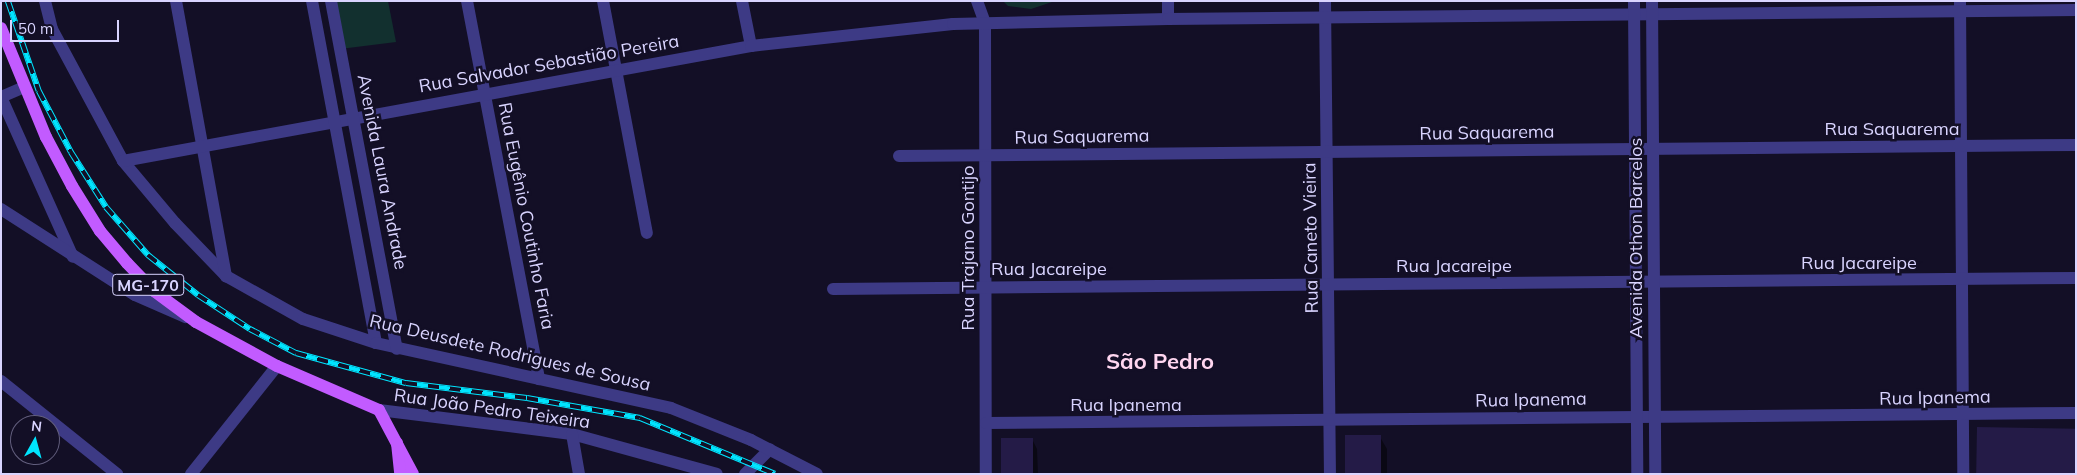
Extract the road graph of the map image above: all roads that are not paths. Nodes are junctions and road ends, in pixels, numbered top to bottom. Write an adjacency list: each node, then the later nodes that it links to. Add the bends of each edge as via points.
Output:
1 (45, 1): 36 (street, Rua Deusdete Rodrigues de Sousa, via 52,29)
2 (176, 1): 29 (street)
3 (312, 1): 27 (street, Avenida Laura Andrade)
4 (331, 1): 26 (street, Avenida Laura Andrade)
5 (467, 1): 24 (street, Rua Eugênio Coutinho Faria)
6 (604, 1): 22 (street)
7 (742, 1): 21 (street)
8 (977, 1): 19 (street, Rua Trajano Gontijo)
9 (1168, 1): 17 (street)
10 (1325, 1): 18 (street, Rua Caneto Vieira)
11 (1634, 1): 16 (street, Avenida Othon Barcelos)
12 (1652, 1): 15 (street, Avenida Othon Barcelos)
13 (1960, 6): 14 (street, Rua Salvador Sebastião Pereira); 15 (street, Rua Salvador Sebastião Pereira); 30 (street)
14 (2076, 10)
15 (1652, 15): 16 (street, Rua Salvador Sebastião Pereira); 32 (street, Avenida Othon Barcelos)
16 (1634, 16): 18 (street, Rua Salvador Sebastião Pereira); 31 (street, Avenida Othon Barcelos)
17 (1168, 19): 18 (street, Rua Salvador Sebastião Pereira); 19 (street, Rua Salvador Sebastião Pereira)
18 (1326, 19): 33 (street, Rua Caneto Vieira)
19 (985, 23): 21 (street, Rua Salvador Sebastião Pereira); 34 (street, Rua Trajano Gontijo)
20 (1, 28): 23 (main road, MG-170)
21 (751, 46): 22 (street, Rua Salvador Sebastião Pereira)
22 (617, 69): 24 (street, Rua Salvador Sebastião Pereira); 38 (street)
23 (25, 87): 25 (street); 48 (main road, MG-170, via 46,137 100,230 154,291)
24 (485, 93): 26 (street, Rua Salvador Sebastião Pereira); 52 (street, Rua Eugênio Coutinho Faria)
25 (1, 97): 39 (street)
26 (354, 118): 27 (street, Rua Salvador Sebastião Pereira); 50 (street, Avenida Laura Andrade)
27 (334, 121): 29 (street, Rua Salvador Sebastião Pereira); 49 (street, Avenida Laura Andrade)
28 (2076, 145): 30 (street, Rua Saquarema)
29 (202, 146): 36 (street, Rua Salvador Sebastião Pereira); 40 (street)
30 (1961, 146): 32 (street, Rua Saquarema); 42 (street)
31 (1634, 149): 32 (street, Rua Saquarema); 33 (street, Rua Saquarema); 43 (street, Avenida Othon Barcelos)
32 (1653, 149): 44 (street, Avenida Othon Barcelos)
33 (1327, 152): 34 (street, Rua Saquarema); 45 (street, Rua Caneto Vieira)
34 (985, 155): 35 (street, Rua Saquarema); 46 (street, Rua Trajano Gontijo)
35 (899, 156)
36 (123, 161): 40 (street, Rua Deusdete Rodrigues de Sousa, via 175,223)
37 (1, 209): 39 (street)
38 (647, 233)
39 (73, 257): 48 (street, via 135,295)
40 (226, 276): 49 (street, Rua Deusdete Rodrigues de Sousa, via 303,319)
41 (2076, 278): 42 (street, Rua Jacareipe)
42 (1962, 279): 44 (street, Rua Jacareipe); 57 (street)
43 (1635, 282): 44 (street, Rua Jacareipe); 45 (street, Rua Jacareipe); 56 (street, Avenida Othon Barcelos)
44 (1654, 282): 58 (street, Avenida Othon Barcelos)
45 (1329, 285): 46 (street, Rua Jacareipe); 59 (street, Rua Caneto Vieira)
46 (985, 288): 47 (street, Rua Jacareipe); 60 (street, Rua Trajano Gontijo)
47 (833, 289)
48 (199, 323): 51 (main road, MG-170)
49 (376, 343): 50 (street, Rua Deusdete Rodrigues de Sousa)
50 (398, 349): 52 (street, Rua Deusdete Rodrigues de Sousa)
51 (277, 366): 54 (main road, MG-170); 65 (street)
52 (539, 379): 63 (street, Rua Deusdete Rodrigues de Sousa, via 672,408)
53 (1, 381): 64 (street)
54 (379, 410): 61 (street, Rua João Pedro Teixeira); 62 (main road)
55 (2076, 413): 57 (street, Rua Ipanema)
56 (1637, 415): 58 (street, Rua Ipanema); 59 (street, Rua Ipanema); 74 (street, Avenida Othon Barcelos)
57 (1963, 415): 58 (street, Rua Ipanema); 76 (street)
58 (1655, 419): 75 (street, Avenida Othon Barcelos)
59 (1330, 421): 60 (street, Rua Ipanema); 73 (street, Rua Caneto Vieira)
60 (986, 423): 72 (street, Rua Trajano Gontijo)
61 (572, 434): 68 (street); 69 (street, Rua João Pedro Teixeira)
62 (397, 438): 66 (main road); 67 (main road)
63 (770, 450): 70 (street); 71 (street, Rua Deusdete Rodrigues de Sousa)
64 (117, 474)
65 (192, 474)
66 (400, 474)
67 (414, 474)
68 (579, 474)
69 (716, 474)
70 (745, 474)
71 (817, 474)
72 (986, 474)
73 (1330, 474)
74 (1637, 474)
75 (1655, 474)
76 (1963, 474)

